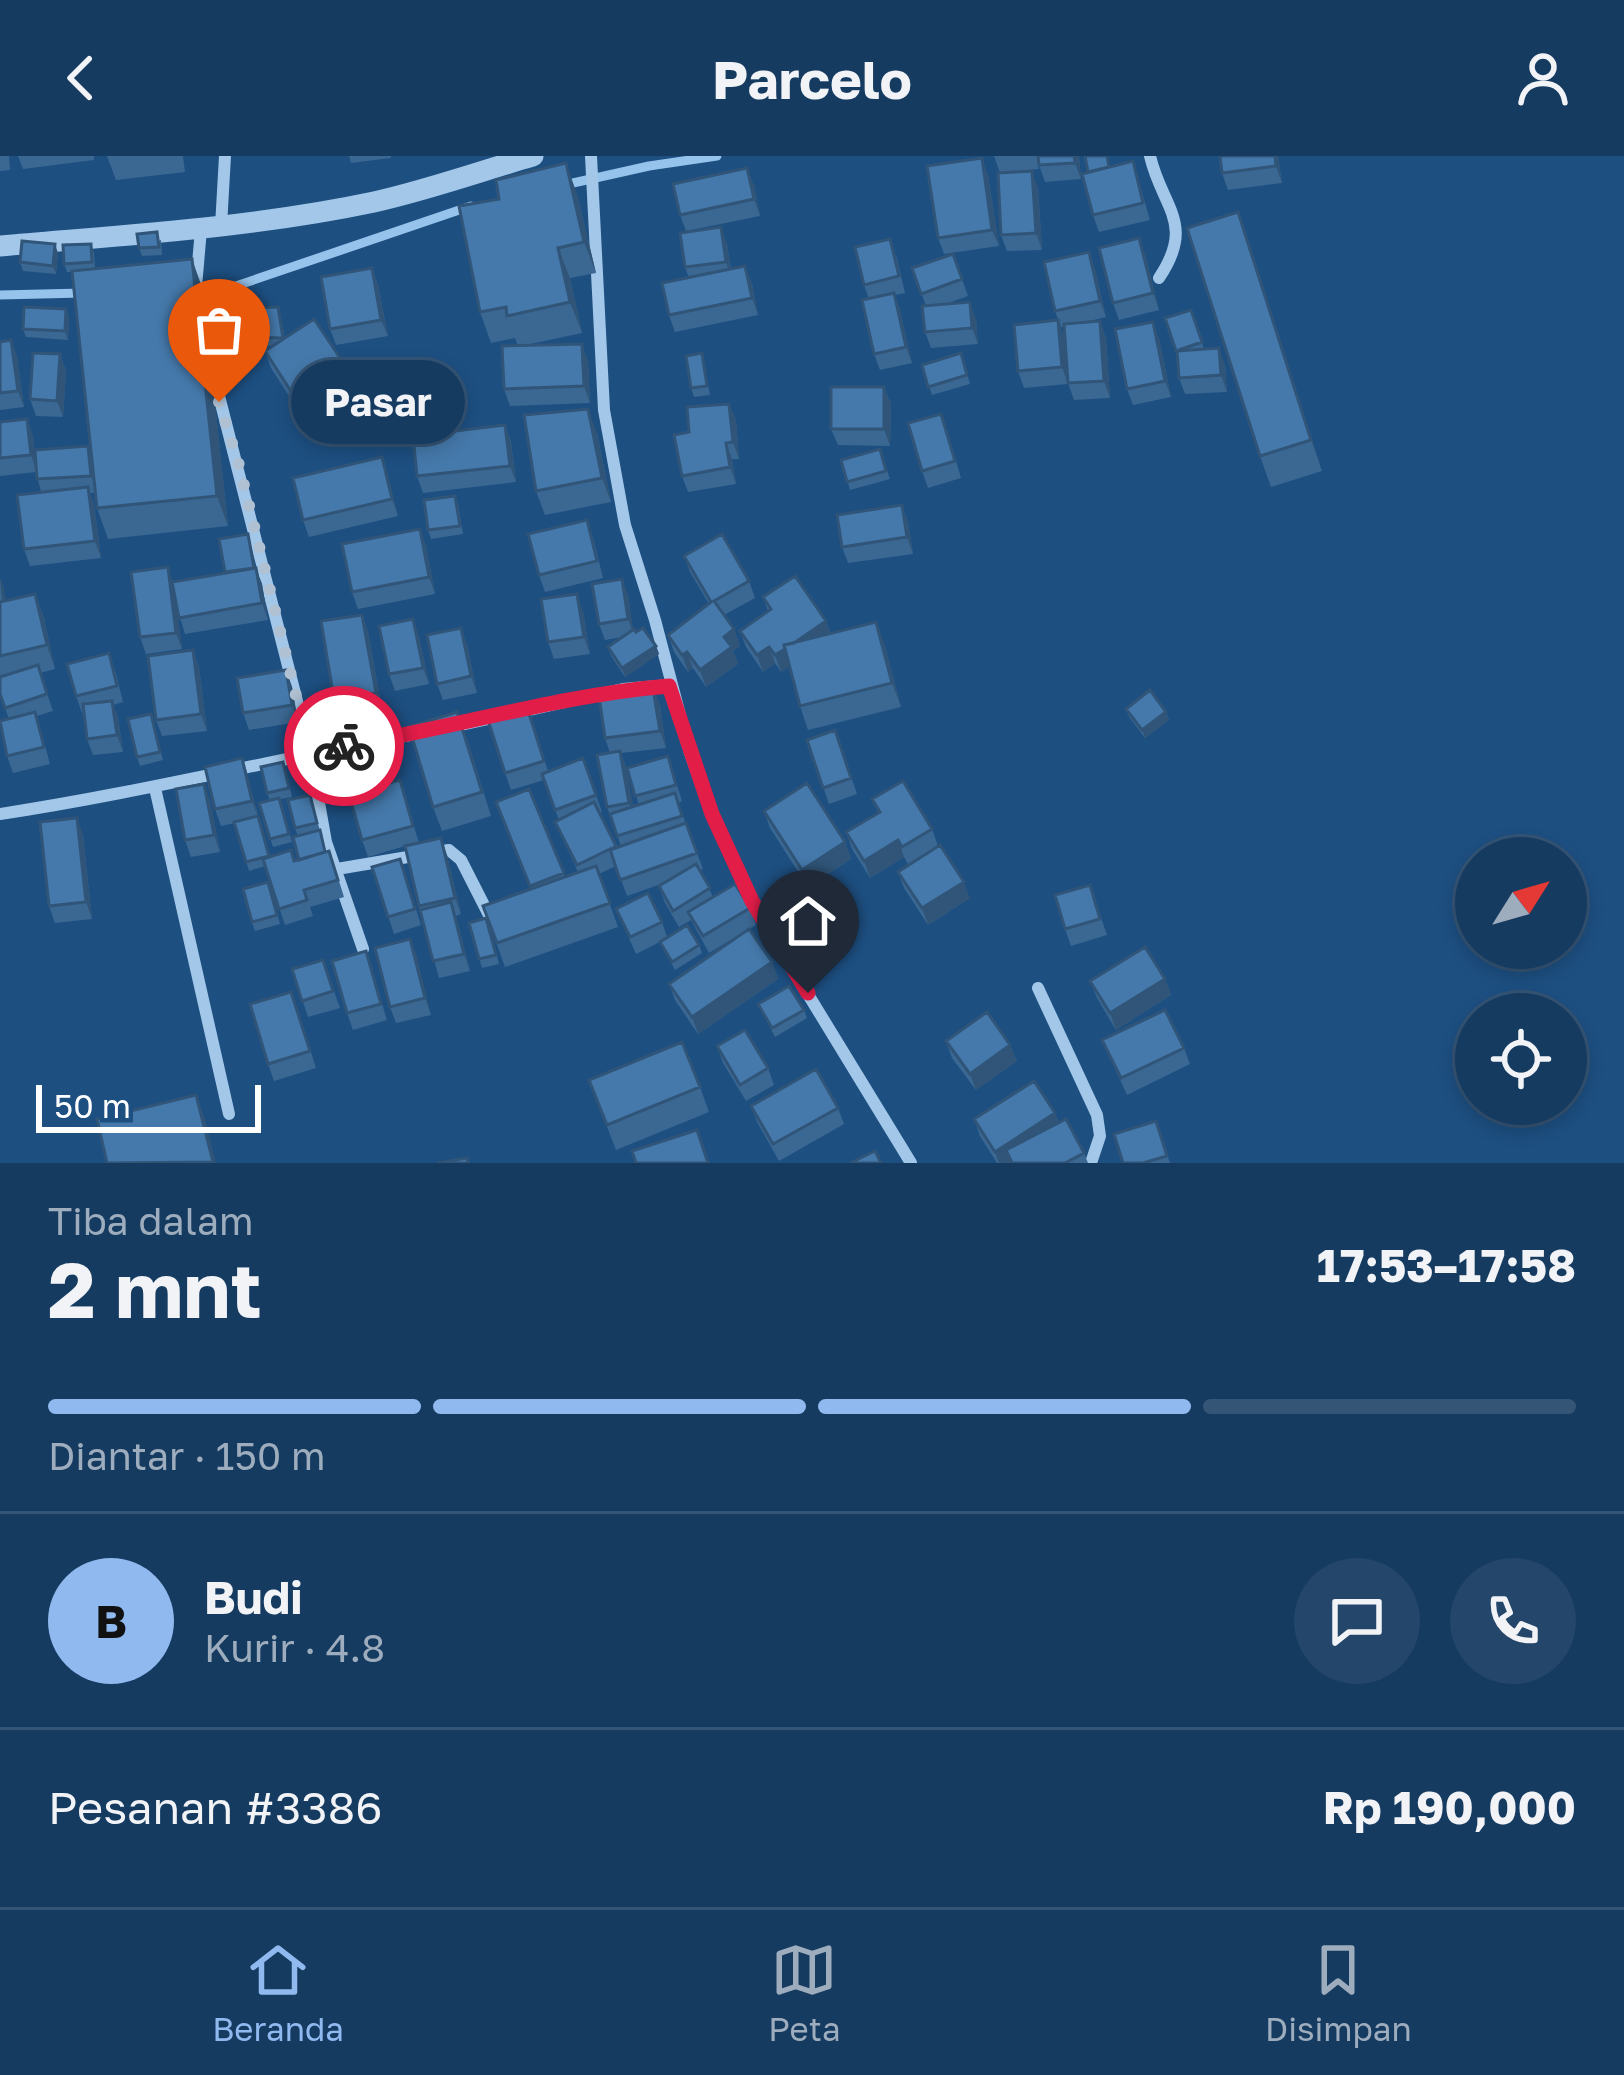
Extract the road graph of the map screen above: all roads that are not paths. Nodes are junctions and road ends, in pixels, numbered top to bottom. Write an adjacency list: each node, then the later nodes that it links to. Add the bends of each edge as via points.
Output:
1 (225, 156): 5 (street)
2 (533, 156): 5 (street, via 377,201)
3 (1150, 156): 7 (street, via 1177,229)
4 (591, 161): 10 (street, via 604,410)
5 (211, 228): 6 (street); 8 (street, via 196,280)
6 (0, 246)
7 (1160, 278)
8 (198, 308)
9 (202, 327): 11 (street)
10 (669, 686): 11 (street); 19 (street, via 752,901)
11 (310, 752): 12 (street); 14 (street)
12 (155, 788): 13 (street); 18 (street)
13 (0, 814)
14 (337, 869): 15 (street, via 449,850); 16 (street)
15 (490, 917)
16 (363, 949)
17 (1038, 988): 20 (street, via 1097,1115)
18 (229, 1114)
19 (911, 1163)
20 (1091, 1163)

